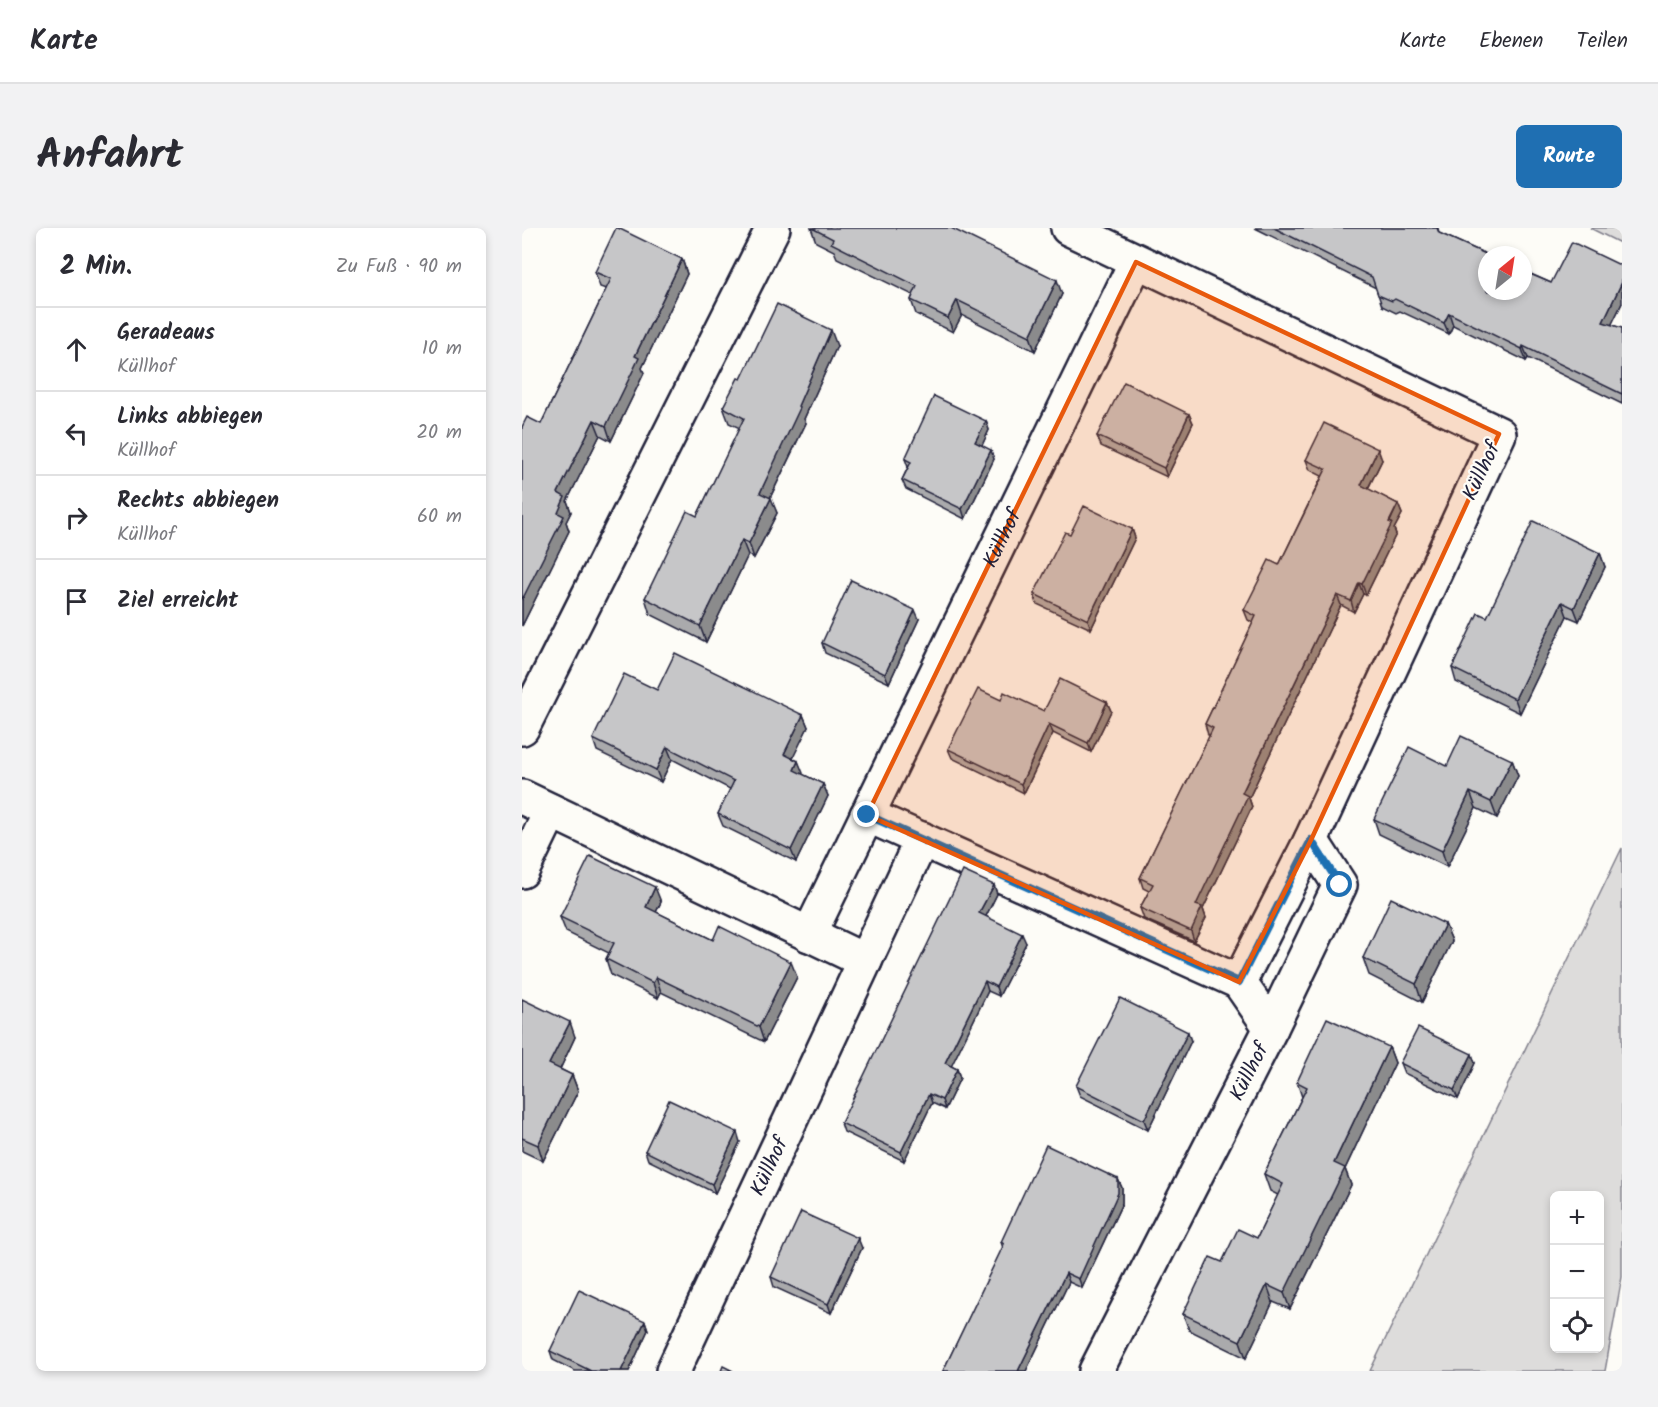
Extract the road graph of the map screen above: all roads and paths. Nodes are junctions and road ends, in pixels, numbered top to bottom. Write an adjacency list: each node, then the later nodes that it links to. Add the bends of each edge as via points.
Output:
1 (773, 228): 4 (street)
2 (1068, 228): 3 (street, Küllhof)
3 (1136, 262): 7 (street, Küllhof); 9 (street, Küllhof, via 1499,434)
4 (522, 728)
5 (522, 797): 6 (street)
6 (551, 811): 10 (street); 11 (street)
7 (867, 815): 8 (street); 11 (street, Küllhof)
8 (922, 840): 12 (street, Küllhof); 13 (street)
9 (1311, 840): 13 (street, Küllhof); 14 (street, Küllhof, via 1340,885)
10 (522, 871)
11 (809, 935): 12 (street)
12 (865, 961): 15 (street, Küllhof)
13 (1239, 982): 14 (street, Küllhof)
14 (1271, 1028): 16 (street, Küllhof)
15 (673, 1371)
16 (1096, 1371)

